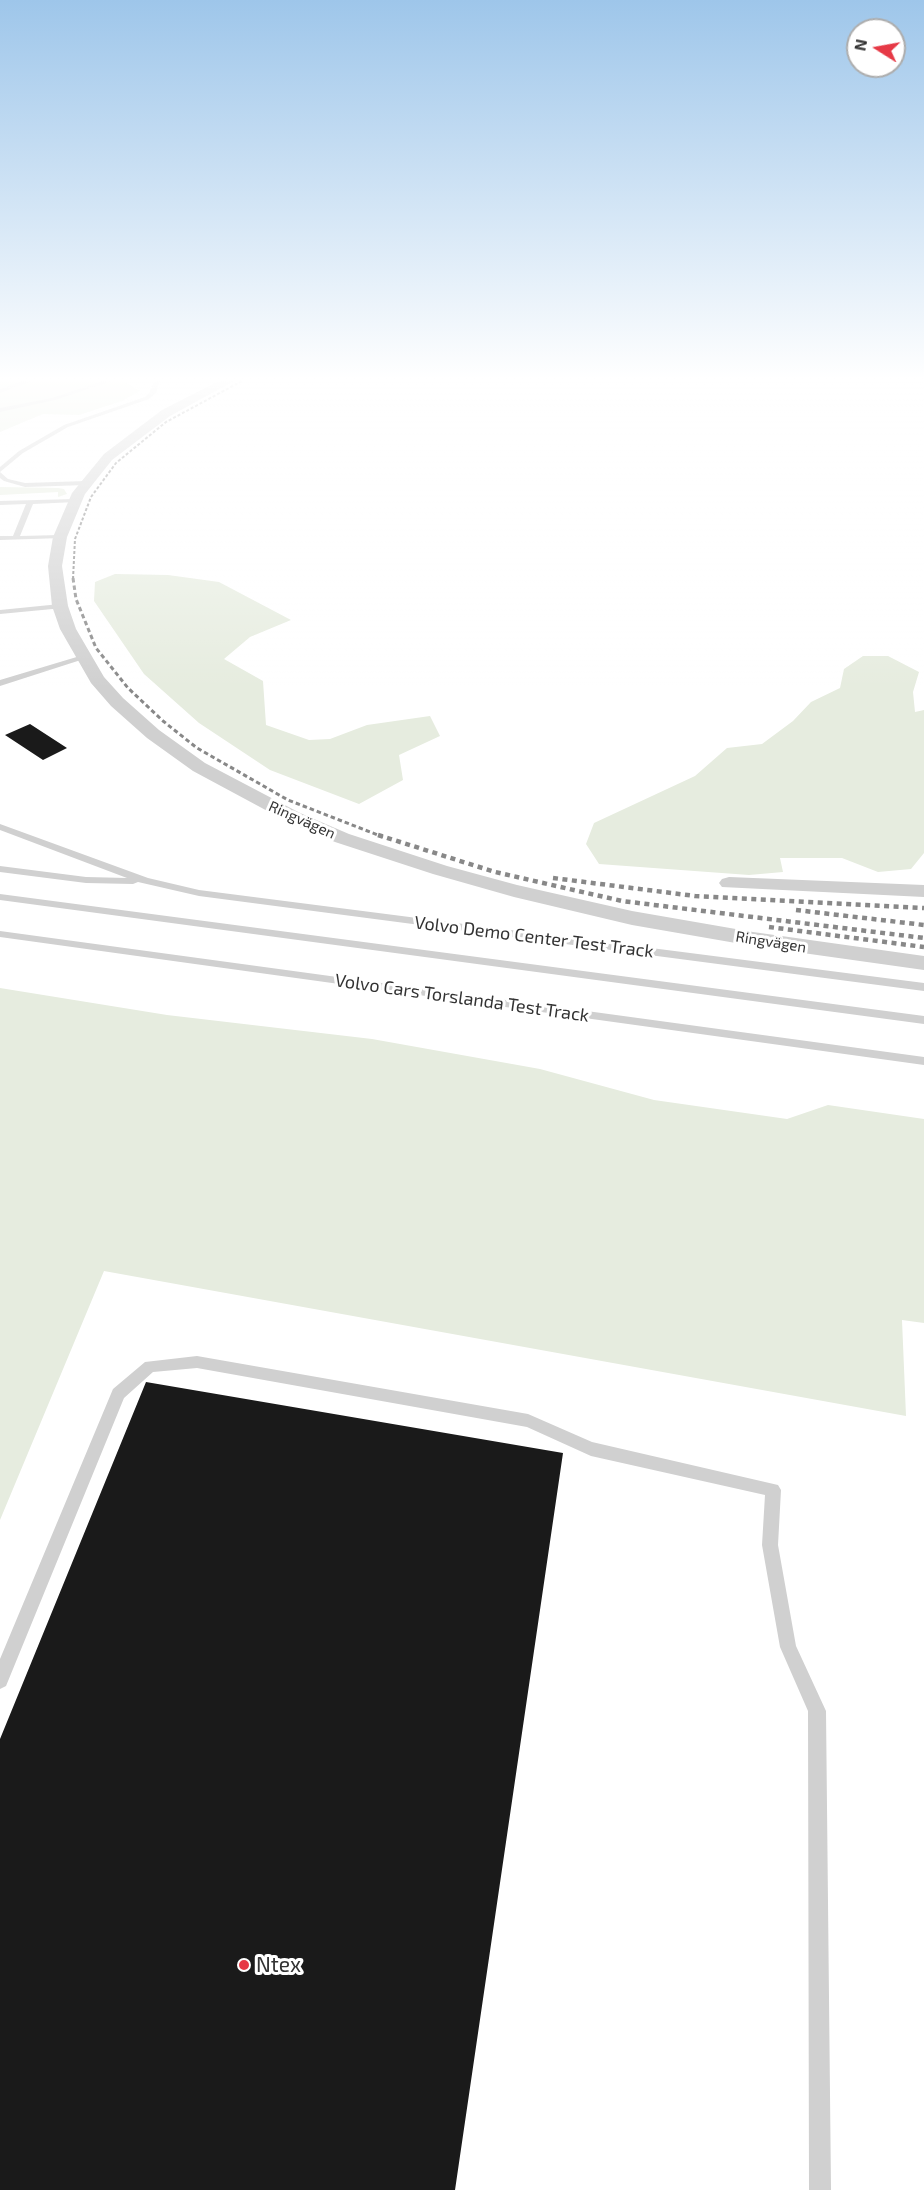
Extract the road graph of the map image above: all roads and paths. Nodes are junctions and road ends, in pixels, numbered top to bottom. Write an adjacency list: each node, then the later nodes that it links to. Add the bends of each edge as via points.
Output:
1 (21, 483): 2 (lane)
2 (80, 483)
3 (86, 483): 4 (street, Ringvägen)
4 (74, 501): 5 (lane); 8 (street, Ringvägen)
5 (30, 502): 6 (lane); 7 (lane)
6 (0, 504)
7 (16, 536): 8 (lane); 9 (lane)
8 (60, 537): 10 (street, Ringvägen, via 55,566)
9 (0, 538)
10 (60, 606): 11 (lane); 12 (street, Ringvägen)
11 (0, 612)
12 (83, 658): 13 (lane); 21 (street, Ringvägen, via 117,702 199,767 246,795 342,838 459,876 587,908 753,939)
13 (0, 682)
14 (0, 827): 16 (lane, Volvo Demo Center Test Track)
15 (0, 869): 16 (lane, Volvo Demo Center Test Track, via 86,880)
16 (146, 881): 22 (lane, Volvo Demo Center Test Track, via 269,903)
17 (729, 883): 18 (street)
18 (924, 891)
19 (0, 897): 23 (lane)
20 (0, 934): 24 (lane, Volvo Cars Torslanda Test Track)
21 (924, 963)
22 (924, 987)
23 (924, 1020)
24 (924, 1061)
25 (0, 1680): 26 (lane, via 118,1394 150,1366 197,1362 528,1421 591,1449 773,1490 770,1545 788,1647 817,1711)
26 (820, 2190)

